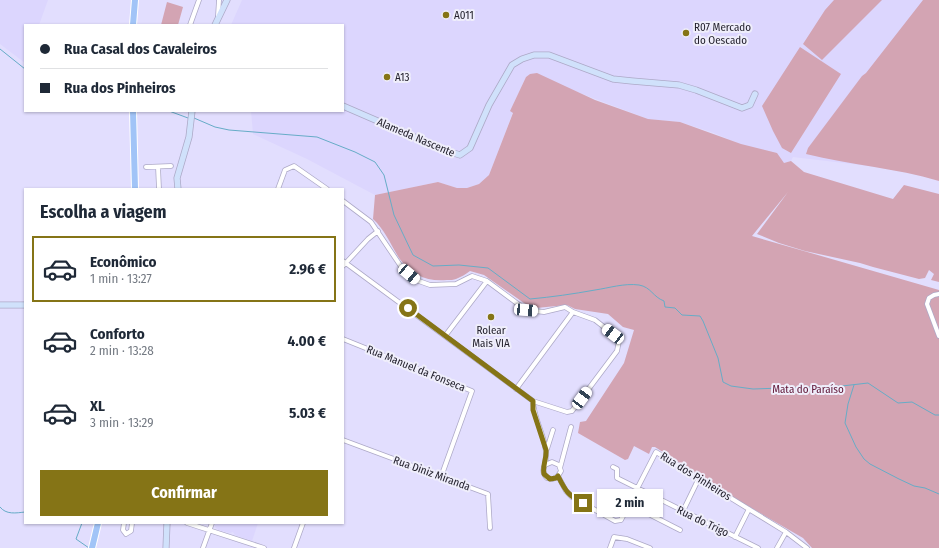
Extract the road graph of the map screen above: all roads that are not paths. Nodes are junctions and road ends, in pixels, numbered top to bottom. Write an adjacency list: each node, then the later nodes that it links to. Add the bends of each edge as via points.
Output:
1 (135, 0): 6 (main road)
2 (197, 0): 7 (street)
3 (219, 0): 5 (street)
4 (227, 0): 5 (street)
5 (217, 23)
6 (133, 24)
7 (190, 24)
8 (755, 94): 9 (street, Alameda Nascente, via 750,105 742,108 679,85 613,79 549,55 534,55 512,66 489,105 470,148 460,155)
9 (344, 106)
10 (133, 112): 15 (main road)
11 (192, 112): 17 (street, via 190,131 177,178)
12 (171, 166): 14 (street)
13 (146, 167): 14 (street)
14 (158, 167): 16 (street)
15 (135, 188)
16 (159, 188)
17 (178, 188)
18 (278, 188): 19 (street, via 285,170 293,166)
19 (326, 188)
20 (344, 202): 21 (street, via 371,222)
21 (378, 232): 22 (street); 23 (street, via 402,268 416,280 430,285 456,284 472,276)
22 (344, 263): 28 (street)
23 (487, 281): 27 (street, via 526,310 544,312 565,307); 28 (street)
24 (939, 294): 29 (street, via 929,298 927,304)
25 (0, 305): 26 (street)
26 (24, 305)
27 (573, 312): 31 (street); 32 (street, via 595,320 613,334 619,340 617,352 574,410 567,412)
28 (445, 336): 31 (street)
29 (939, 336)
30 (344, 339): 41 (street, Rua Manuel da Fonseca, via 472,391)
31 (516, 388): 32 (street)
32 (533, 401): 36 (street, via 533,410)
33 (571, 427): 39 (street)
34 (553, 430): 36 (street)
35 (344, 440): 41 (street, Rua Diniz Miranda)
36 (546, 450): 37 (street)
37 (545, 465): 39 (street, via 554,462); 40 (street, via 543,471 547,478 553,479)
38 (613, 467): 43 (street, Rua do Trigo, via 617,469 617,478)
39 (560, 468): 40 (street)
40 (558, 476): 44 (street, Rua dos Pinheiros, via 572,497 616,521 621,520)
41 (441, 477): 54 (street, Rua Diniz Miranda, via 488,494)
42 (699, 478): 43 (street, Rua dos Pinheiros, via 656,452); 45 (street, Rua dos Pinheiros); 46 (street)
43 (637, 488): 44 (street, Rua dos Pinheiros); 46 (street, Rua do Trigo)
44 (629, 504): 56 (street)
45 (749, 509): 57 (street, Rua dos Pinheiros); 58 (street)
46 (683, 511): 58 (street, Rua do Trigo)
47 (98, 524): 59 (main road)
48 (124, 524): 49 (street, via 123,530 126,534 131,531)
49 (132, 524)
50 (168, 524): 60 (street)
51 (190, 524): 55 (street)
52 (212, 524): 55 (street)
53 (303, 524): 63 (street)
54 (490, 528)
55 (210, 530): 61 (street); 62 (street)
56 (680, 530)
57 (786, 532): 67 (street); 68 (street, Rua dos Pinheiros)
58 (735, 536): 66 (street, Rua do Trigo)
59 (92, 548)
60 (166, 548)
61 (203, 548)
62 (264, 548)
63 (294, 548)
64 (610, 548): 65 (street, via 614,537)
65 (650, 548)
66 (758, 548)
67 (777, 548)
68 (807, 548)

